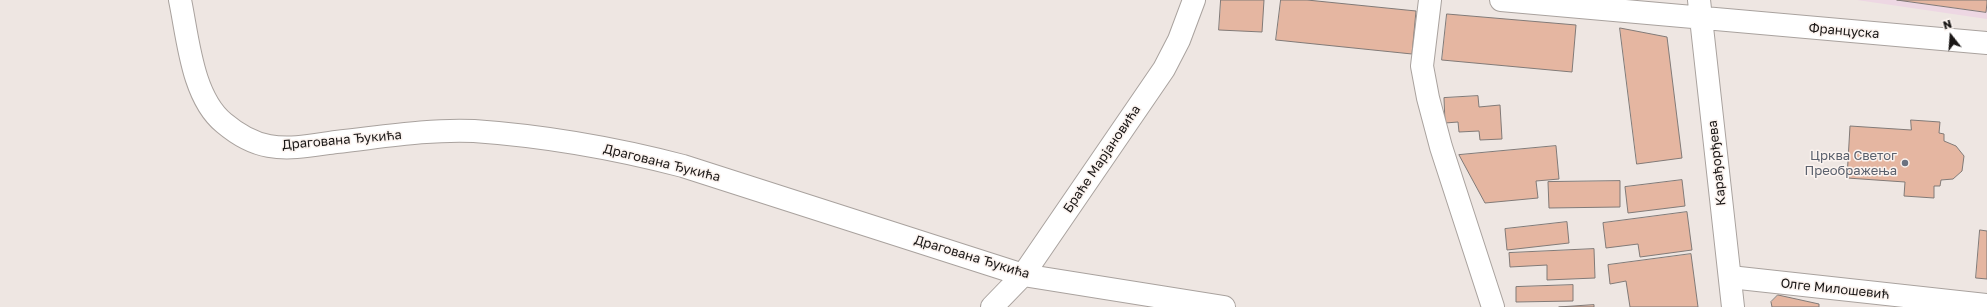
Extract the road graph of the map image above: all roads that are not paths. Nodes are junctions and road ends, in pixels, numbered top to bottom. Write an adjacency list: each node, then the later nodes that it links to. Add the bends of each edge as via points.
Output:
1 (180, 0): 7 (street, Драгована Ђукића, via 198,84 207,104 222,122 245,138 269,146 295,147 436,130 513,135 576,143 683,166)
2 (1194, 0): 7 (street, Браће Марјановића, via 1179,40 1164,69)
3 (1430, 0): 12 (street, via 1422,66 1428,98 1441,147)
4 (1502, 0): 5 (street, Француска)
5 (1700, 9): 6 (street, Француска); 8 (street, Карађорђева)
6 (1987, 43)
7 (1023, 275): 10 (street, Браће Марјановића); 11 (street, Драгована Ђукића)
8 (1730, 277): 9 (street, Олге Милошевић); 13 (street, Карађорђева)
9 (1987, 305)
10 (992, 307)
11 (1224, 307)
12 (1493, 307)
13 (1733, 307)

